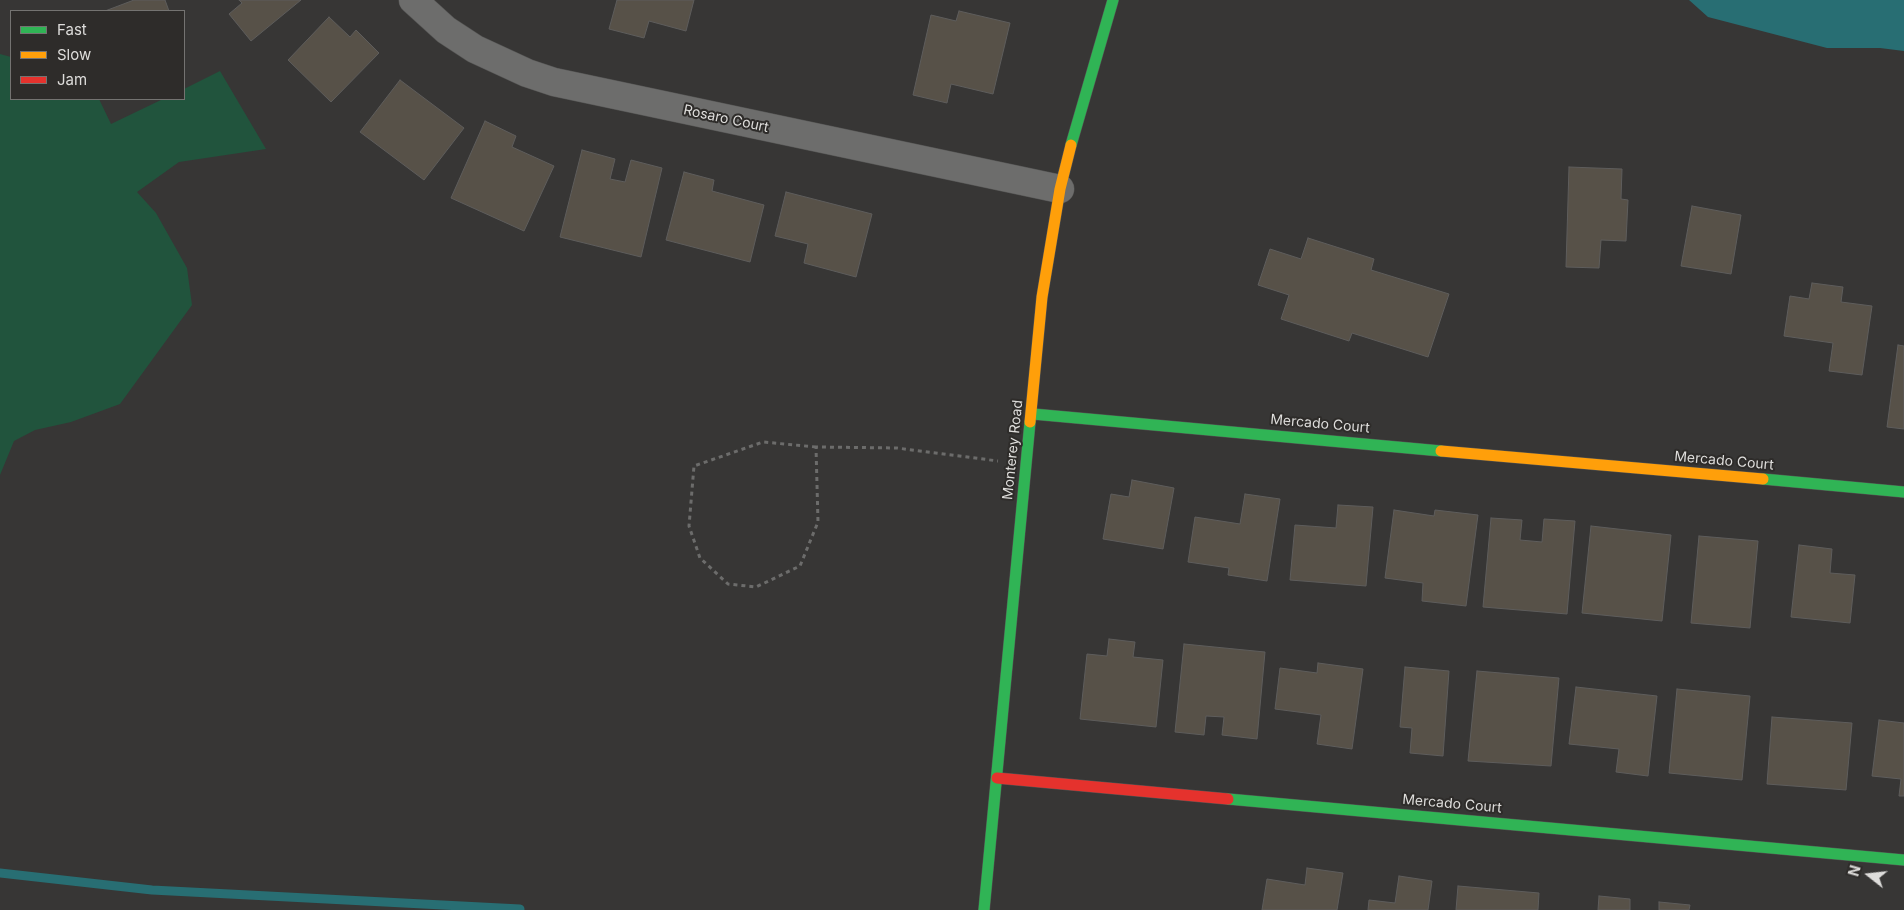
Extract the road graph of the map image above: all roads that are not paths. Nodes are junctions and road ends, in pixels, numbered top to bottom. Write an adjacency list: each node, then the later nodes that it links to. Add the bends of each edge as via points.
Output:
1 (413, 0): 3 (street, Rosaro Court, via 446,30 475,49 554,82)
2 (1114, 0): 3 (street, Monterey Road)
3 (1060, 189): 4 (street, Monterey Road, via 1042,297)
4 (1032, 414): 5 (street, Mercado Court); 6 (street, Monterey Road)
5 (1904, 492)
6 (997, 778): 7 (street, Mercado Court); 8 (street, Monterey Road)
7 (1904, 860)
8 (984, 910)

